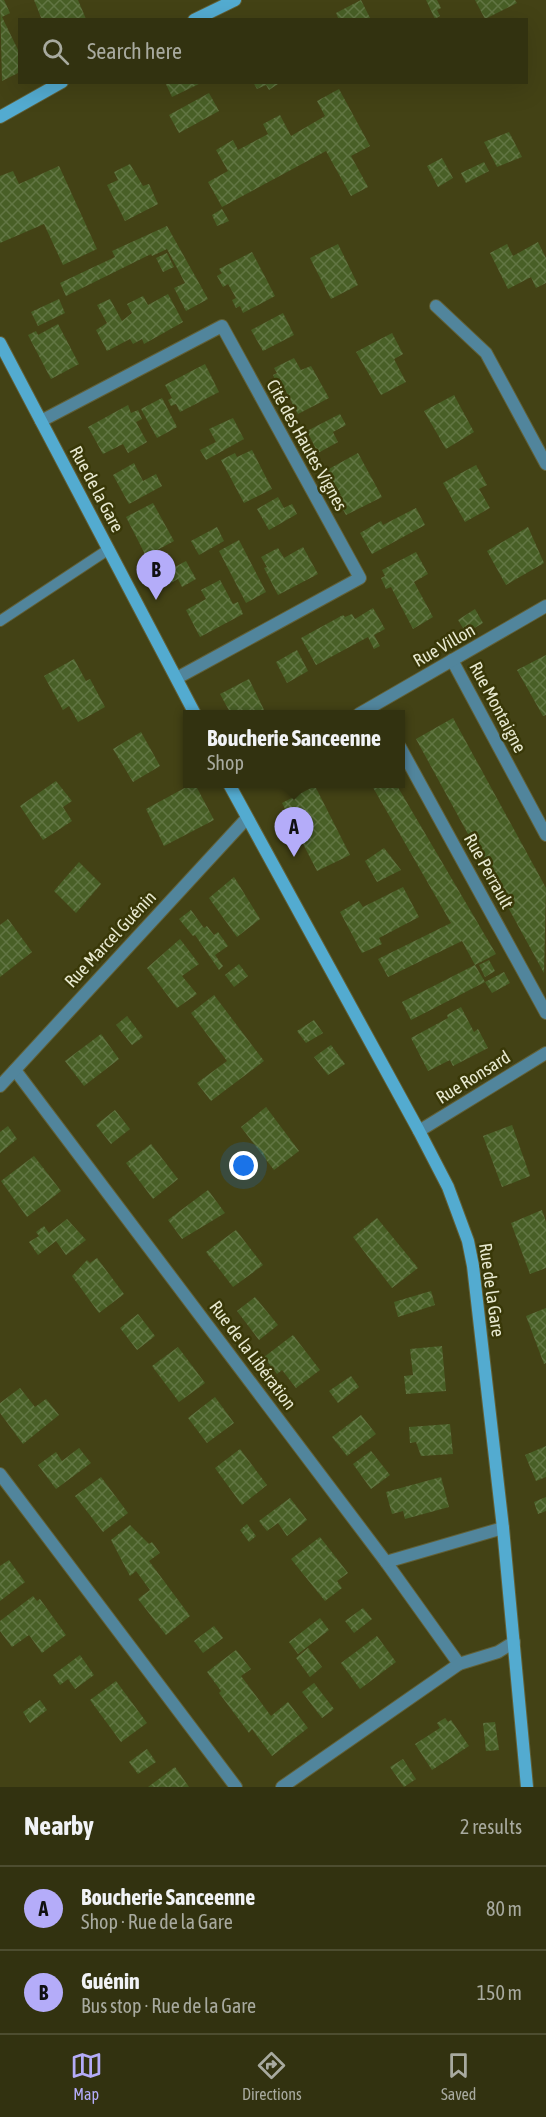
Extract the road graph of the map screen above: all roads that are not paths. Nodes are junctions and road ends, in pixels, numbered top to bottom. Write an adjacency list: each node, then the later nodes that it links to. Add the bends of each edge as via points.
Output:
1 (235, 0): 2 (street)
2 (198, 18)
3 (58, 84): 4 (street)
4 (0, 117)
5 (436, 306): 8 (street, via 486,353)
6 (0, 344): 7 (street, Rue de la Gare)
7 (41, 421): 9 (street, Rue de la Gare); 13 (street, Cité des Hautes Vignes, via 222,326 360,578)
8 (546, 464)
9 (109, 549): 11 (lane); 13 (street, Rue de la Gare)
10 (546, 606): 12 (street, Rue Villon)
11 (0, 621)
12 (452, 660): 15 (street, Rue Villon); 19 (street, Rue Montaigne)
13 (177, 678): 14 (street, Rue de la Gare)
14 (193, 710)
15 (380, 710)
16 (405, 756): 20 (street, Rue Perrault)
17 (233, 788): 18 (street, Rue de la Gare)
18 (247, 818): 22 (street, Rue Marcel Guénin); 24 (street, Rue de la Gare)
19 (546, 835)
20 (546, 1013)
21 (546, 1053): 24 (street, Rue Ronsard)
22 (15, 1070): 23 (street, Rue Marcel Guénin); 27 (street, Rue de la Libération)
23 (0, 1086)
24 (419, 1131): 26 (street, Rue de la Gare, via 448,1187 470,1249)
25 (0, 1474): 30 (street)
26 (503, 1528): 27 (street); 28 (street, Rue de la Gare)
27 (386, 1562): 29 (street, Rue de la Libération)
28 (514, 1642): 29 (street, via 498,1652); 32 (street, Rue de la Gare)
29 (459, 1664): 31 (street)
30 (236, 1787)
31 (282, 1787)
32 (527, 1787)

